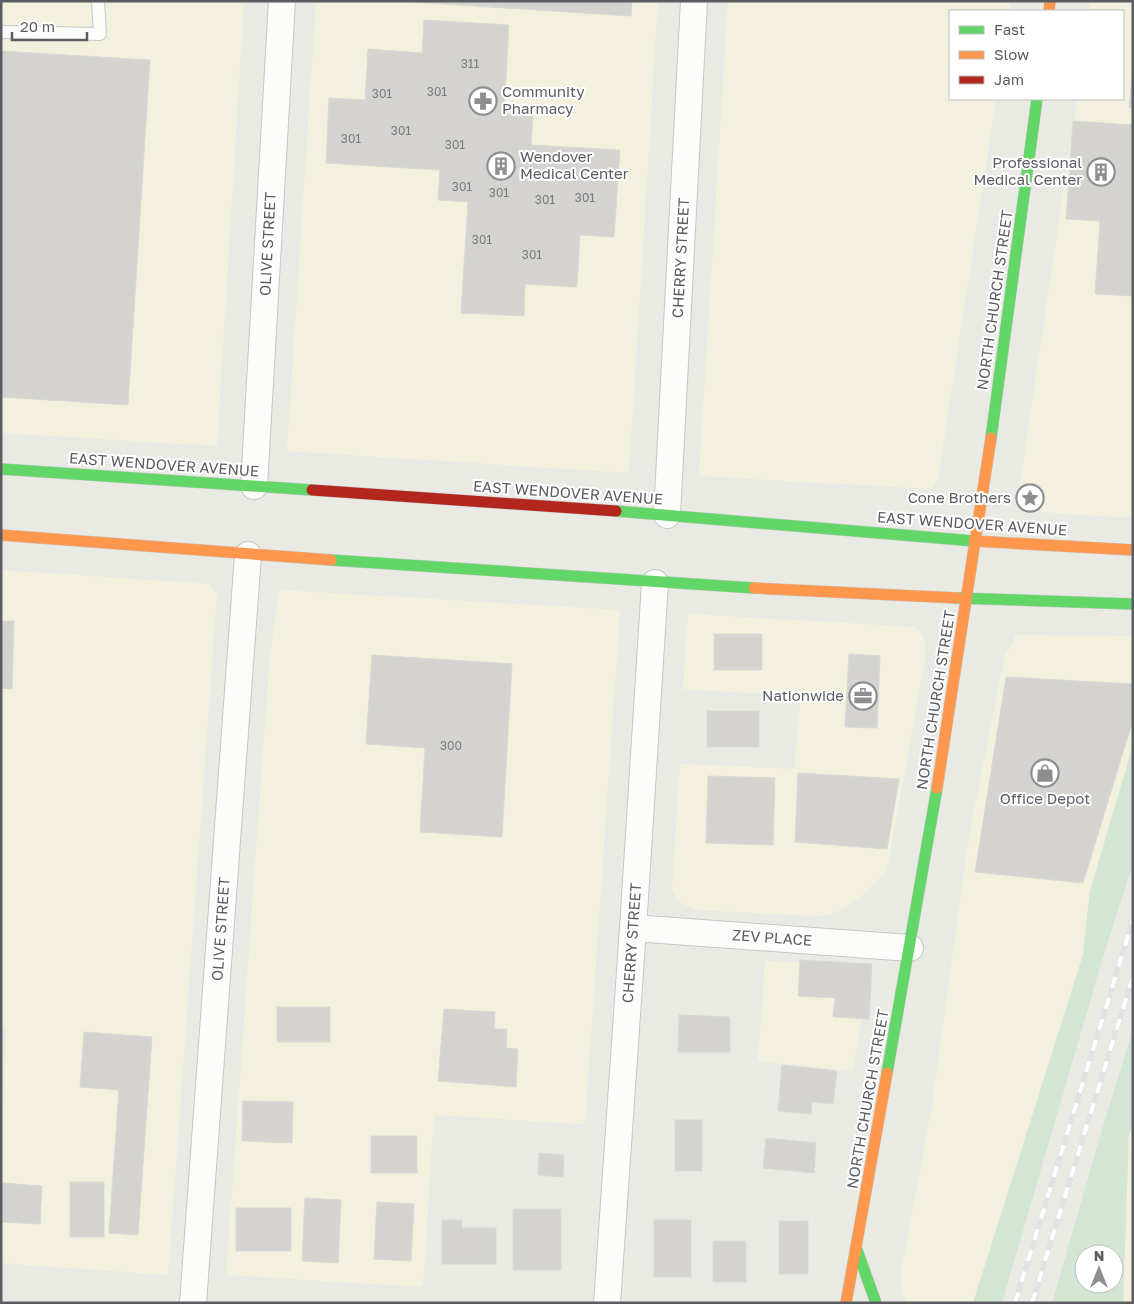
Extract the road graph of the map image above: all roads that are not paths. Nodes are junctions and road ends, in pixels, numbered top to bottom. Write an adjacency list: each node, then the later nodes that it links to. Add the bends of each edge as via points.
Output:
1 (98, 1): 4 (lane, via 100,34)
2 (282, 1): 7 (street, OLIVE STREET)
3 (694, 1): 8 (street, CHERRY STREET)
4 (1, 32)
5 (1037, 100): 10 (main road, NORTH CHURCH STREET)
6 (1, 469): 7 (main road, EAST WENDOVER AVENUE)
7 (254, 486): 8 (main road, EAST WENDOVER AVENUE)
8 (667, 516): 10 (main road, EAST WENDOVER AVENUE)
9 (1, 535): 12 (main road)
10 (976, 541): 11 (main road, EAST WENDOVER AVENUE); 14 (main road, NORTH CHURCH STREET)
11 (1133, 550)
12 (248, 555): 13 (main road); 19 (street, OLIVE STREET)
13 (655, 583): 14 (main road); 16 (street, CHERRY STREET)
14 (967, 600): 15 (main road); 17 (main road, NORTH CHURCH STREET)
15 (1133, 604)
16 (633, 928): 17 (street, ZEV PLACE); 20 (street, CHERRY STREET)
17 (910, 948): 18 (main road, NORTH CHURCH STREET)
18 (856, 1248): 21 (main road, NORTH CHURCH STREET); 22 (main road)
19 (193, 1303)
20 (607, 1303)
21 (846, 1303)
22 (876, 1303)

